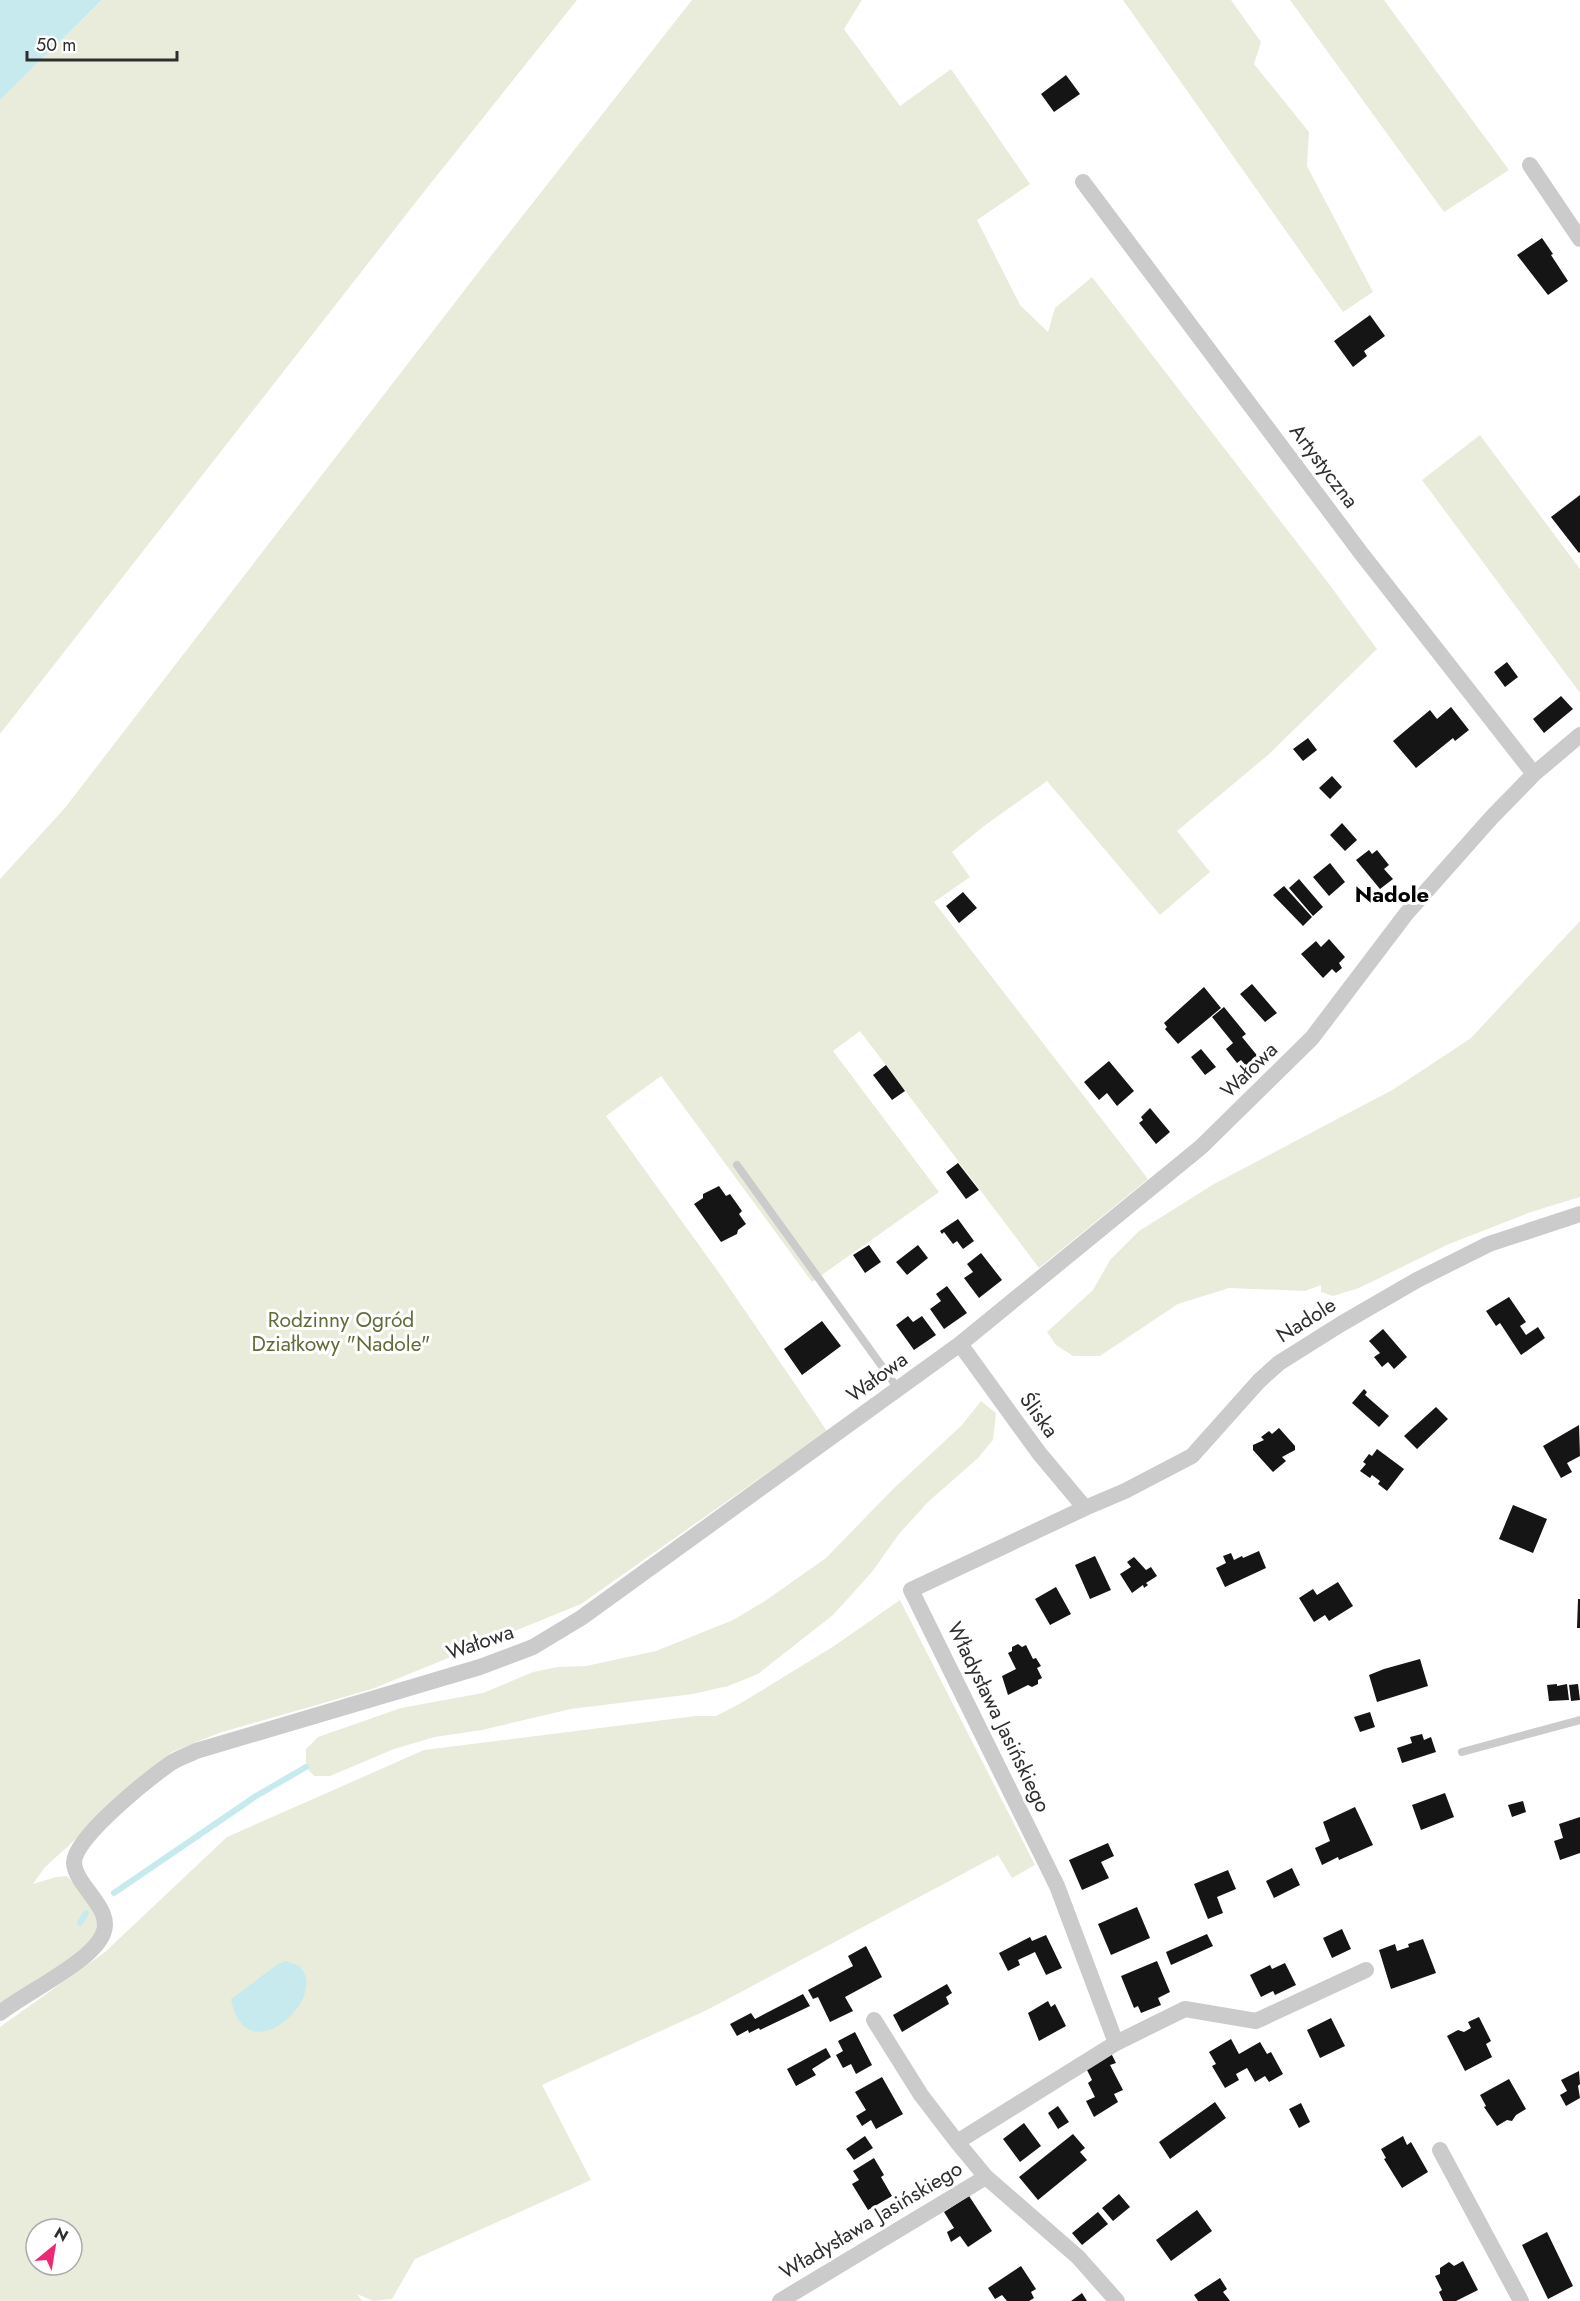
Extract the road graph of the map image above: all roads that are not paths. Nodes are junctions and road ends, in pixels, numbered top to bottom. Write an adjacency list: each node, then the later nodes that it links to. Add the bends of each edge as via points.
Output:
1 (1530, 165): 3 (street)
2 (1083, 182): 5 (street, Artystyczna, via 1361,553)
3 (1580, 239)
4 (1580, 735): 5 (street, Wałowa)
5 (1534, 774): 8 (street, Wałowa, via 1406,914 1289,1063 1201,1147)
6 (737, 1165): 9 (lane)
7 (1580, 1214): 10 (street, Nadole, via 1490,1244 1341,1324 1279,1363 1192,1456)
8 (960, 1344): 9 (street, Wałowa); 10 (street, Śliska, via 1039,1453)
9 (899, 1390): 14 (street, Wałowa, via 581,1618 533,1647 480,1667 196,1751 174,1761 145,1782 85,1838 77,1851 74,1862 80,1881 102,1912 103,1936 70,1967)
10 (1085, 1508): 16 (street, Władysława Jasińskiego, via 911,1590 1057,1886)
11 (1580, 1720): 12 (lane)
12 (1462, 1752)
13 (1366, 1970): 16 (street, Władysława Jasińskiego, via 1256,2021 1185,2009)
14 (0, 2013)
15 (874, 2020): 17 (street, Władysława Jasińskiego, via 921,2095)
16 (1116, 2043): 17 (street, Władysława Jasińskiego)
17 (957, 2142): 19 (street, Władysława Jasińskiego)
18 (1440, 2150): 22 (street)
19 (986, 2176): 20 (street, Władysława Jasińskiego); 21 (street, Władysława Jasińskiego, via 1078,2257)
20 (780, 2301)
21 (1117, 2301)
22 (1521, 2301)

